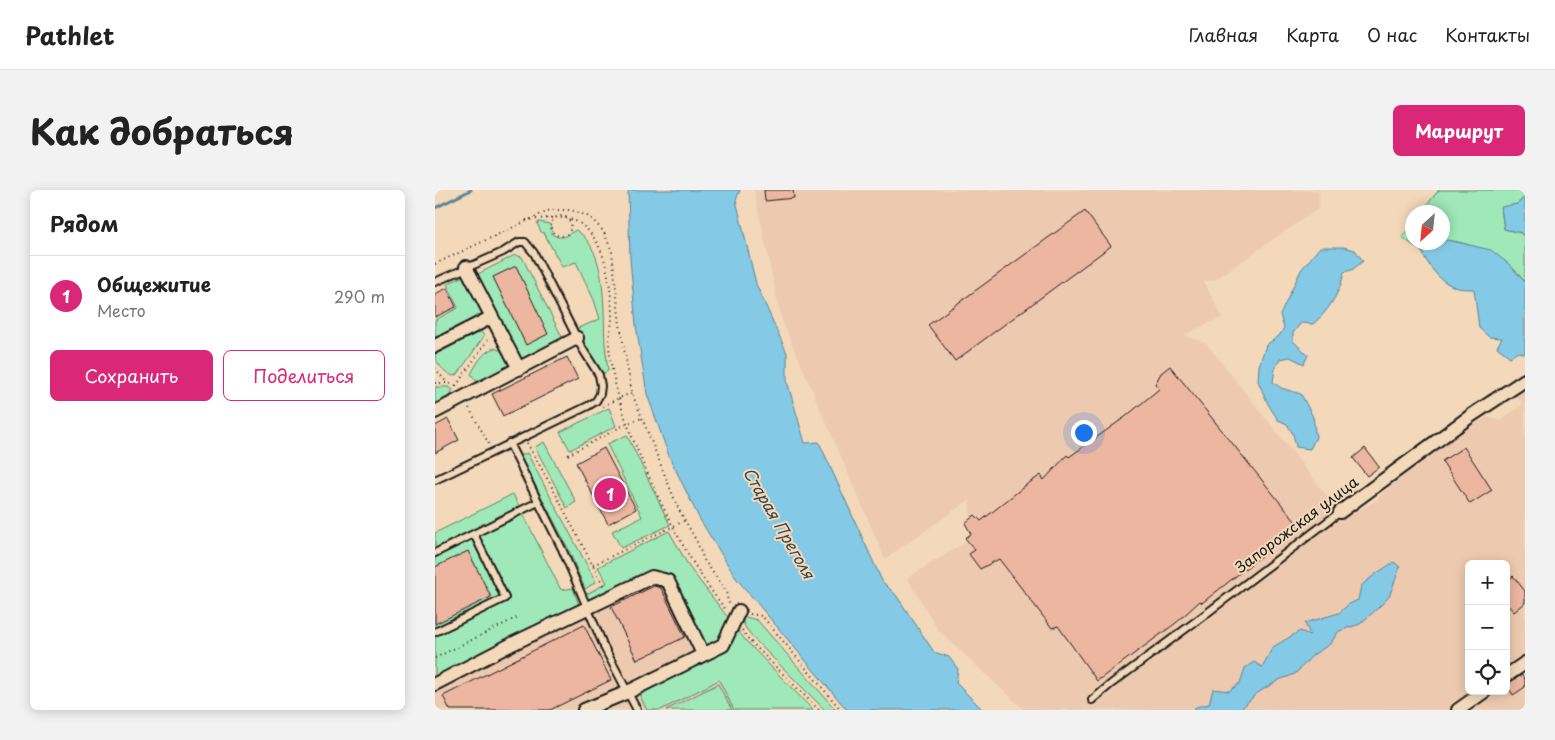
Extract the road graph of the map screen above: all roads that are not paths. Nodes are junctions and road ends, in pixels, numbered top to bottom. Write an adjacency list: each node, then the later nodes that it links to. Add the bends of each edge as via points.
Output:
1 (466, 266): 2 (lane); 3 (street); 4 (lane, via 525,242 534,253)
2 (435, 282)
3 (495, 322): 5 (street); 6 (street)
4 (577, 338): 6 (street); 9 (lane, via 599,375 601,386 596,400)
5 (435, 346)
6 (519, 368): 8 (street)
7 (1525, 380): 12 (street, Запорожская улица)
8 (435, 412)
9 (509, 443): 10 (lane); 11 (lane)
10 (435, 480)
11 (539, 502): 13 (lane); 15 (lane)
12 (1341, 512): 24 (lane, Запорожская улица)
13 (473, 534): 14 (lane); 17 (lane, via 505,598)
14 (435, 553)
15 (587, 609): 18 (street, via 652,577 668,581); 21 (street); 22 (lane)
16 (737, 616): 18 (street, via 723,645)
17 (435, 632)
18 (703, 654): 22 (street)
19 (1525, 663): 20 (street)
20 (1510, 673)
21 (435, 684)
22 (627, 692): 25 (street); 26 (lane)
23 (1479, 695): 27 (street)
24 (1092, 700)
25 (585, 710)
26 (637, 710)
27 (1458, 710)

